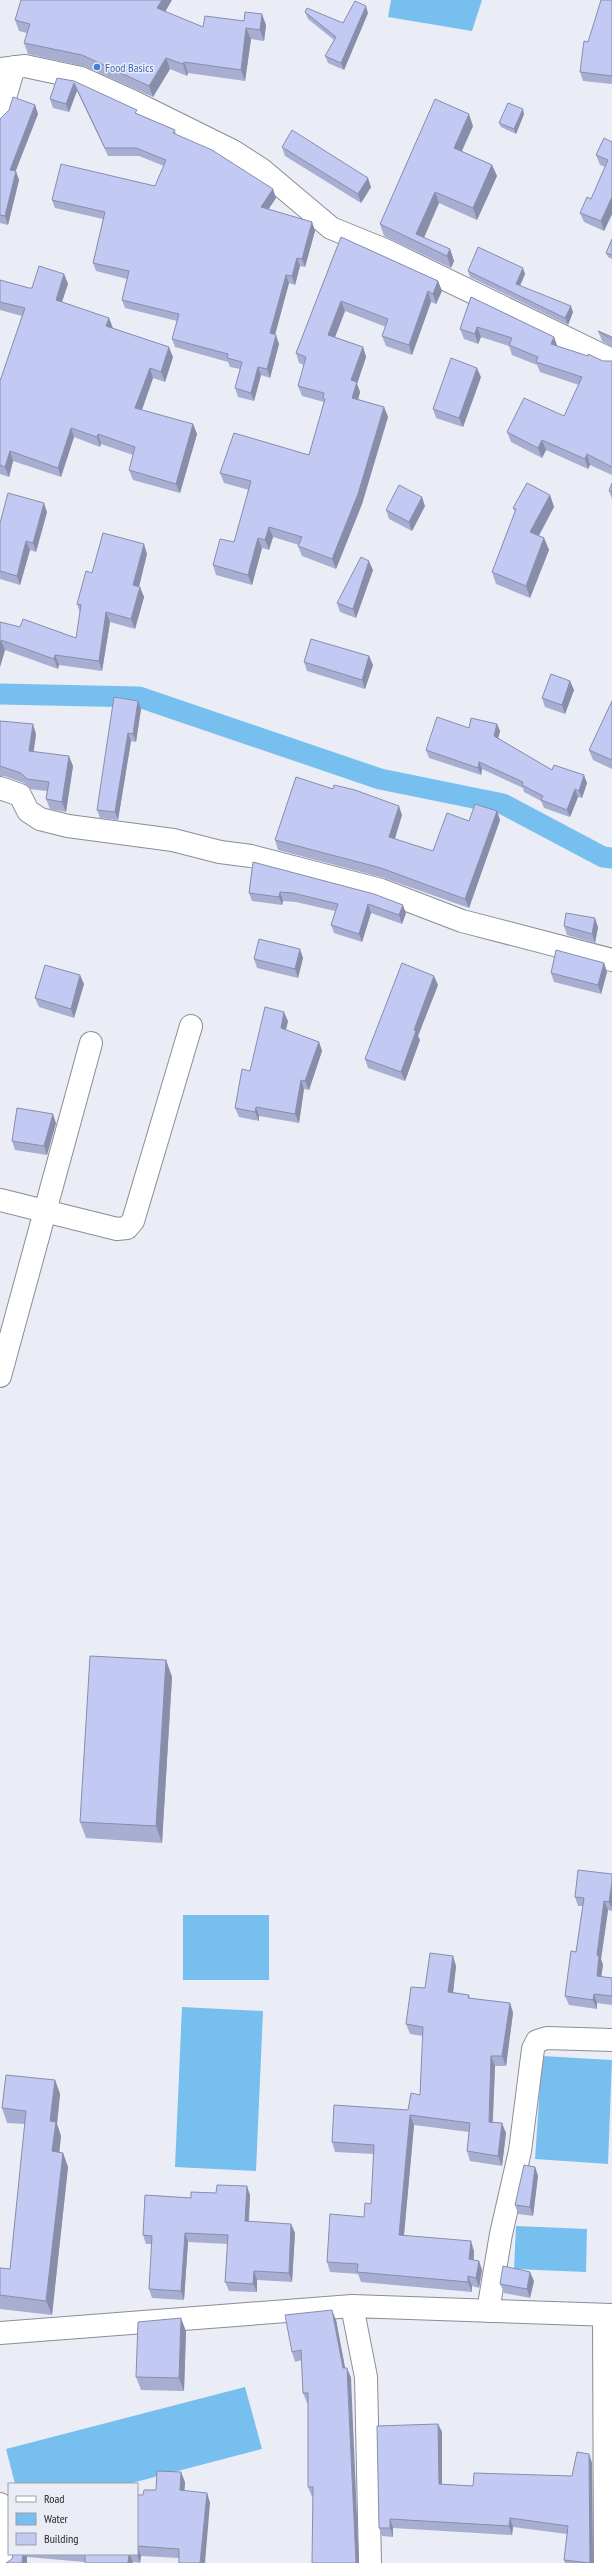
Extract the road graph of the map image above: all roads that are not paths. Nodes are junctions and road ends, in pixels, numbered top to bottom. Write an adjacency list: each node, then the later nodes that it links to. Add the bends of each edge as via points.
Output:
1 (7, 68): 2 (street); 3 (street, via 25,66 81,78 148,108 250,162 330,228 385,250)
2 (0, 115)
3 (612, 360)
4 (0, 788): 5 (street, via 20,795 28,811 40,819 68,826 173,840 220,852 252,856 381,890 462,921)
5 (612, 960)
6 (191, 1026): 9 (street, via 133,1221 127,1228 117,1229)
7 (91, 1043): 9 (street)
8 (0, 1200): 9 (street)
9 (46, 1210): 10 (street)
10 (0, 1376)
11 (612, 2040): 13 (street, via 547,2038 537,2041 533,2049 520,2151 501,2234)
12 (352, 2306): 13 (street); 15 (street); 19 (street, via 366,2377)
13 (488, 2311): 14 (street)
14 (608, 2315): 20 (street)
15 (0, 2333)
16 (0, 2504): 17 (street)
17 (3, 2540): 18 (street)
18 (5, 2563)
19 (370, 2563)
20 (605, 2563)

